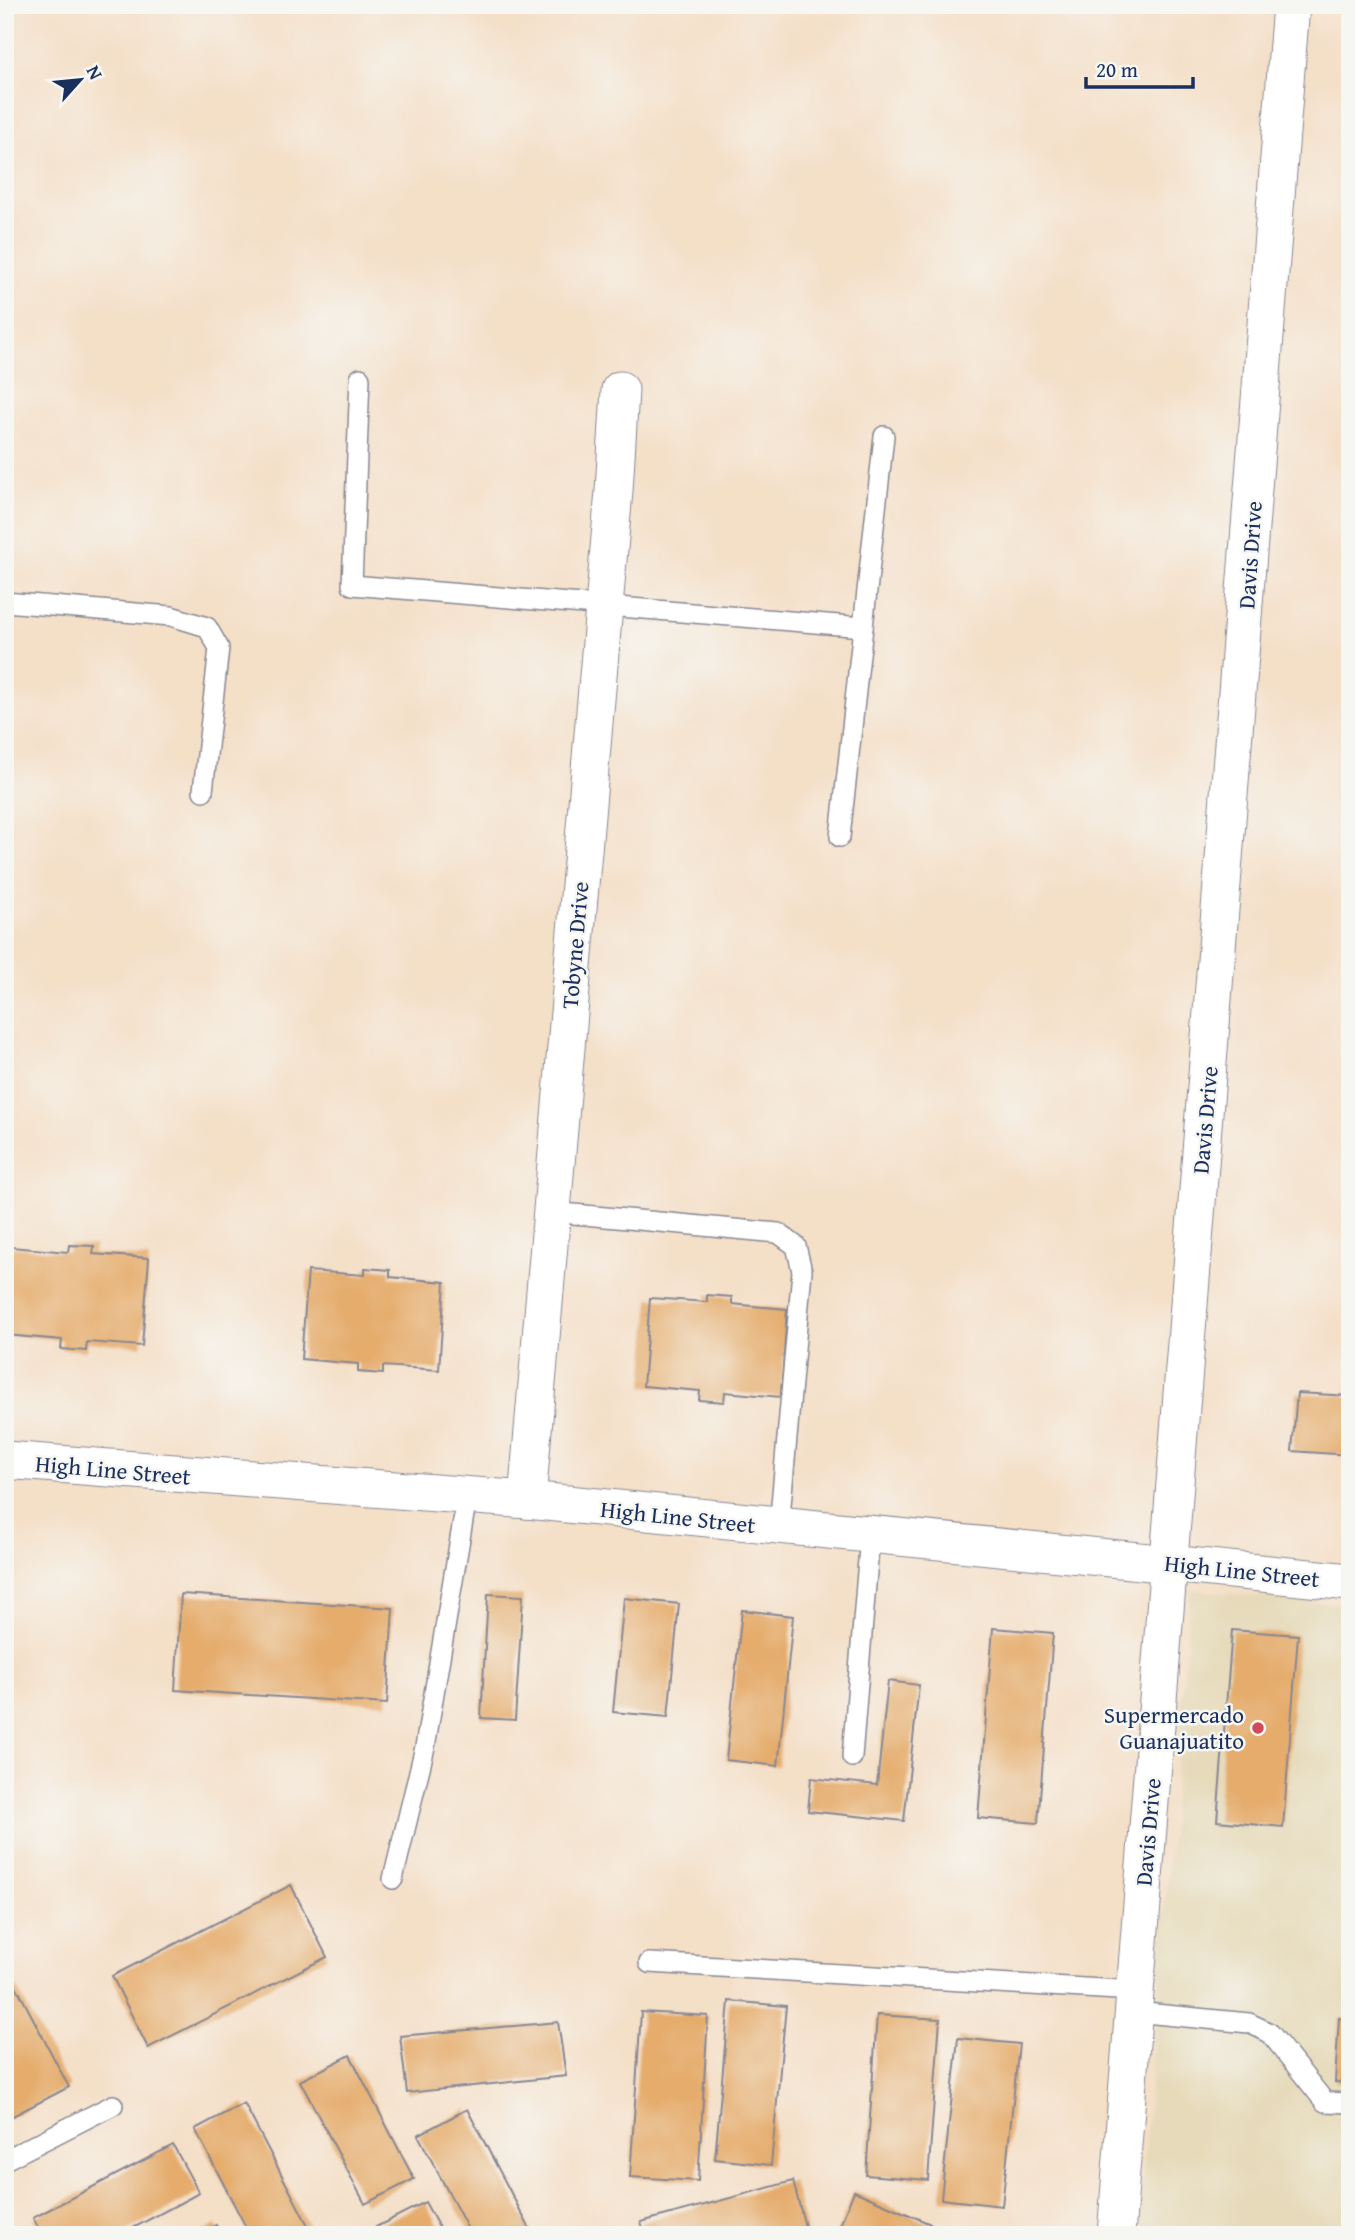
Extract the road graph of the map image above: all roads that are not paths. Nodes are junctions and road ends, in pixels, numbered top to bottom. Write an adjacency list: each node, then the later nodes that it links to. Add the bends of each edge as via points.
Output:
1 (1291, 5): 16 (street, Davis Drive)
2 (360, 378): 6 (lane, via 352,585)
3 (620, 390): 6 (street, Tobyne Drive)
4 (884, 436): 7 (lane)
5 (5, 602): 8 (lane, via 171,616 207,626 219,648)
6 (605, 604): 7 (lane); 10 (street, Tobyne Drive)
7 (863, 627): 9 (lane)
8 (203, 791)
9 (840, 837)
10 (552, 1212): 13 (street, Tobyne Drive); 14 (lane, via 778,1233 796,1246 803,1271)
11 (5, 1460): 12 (street, High Line Street)
12 (467, 1497): 13 (street, High Line Street); 19 (lane, via 425,1747)
13 (527, 1500): 14 (street, High Line Street)
14 (779, 1527): 15 (street, High Line Street)
15 (870, 1535): 16 (street, High Line Street); 18 (lane)
16 (1170, 1563): 17 (street, High Line Street); 21 (street, Davis Drive)
17 (1350, 1582)
18 (852, 1757)
19 (393, 1879)
20 (649, 1963): 21 (lane)
21 (1135, 2002): 22 (lane, via 1249,2023 1270,2033 1325,2102); 25 (street, Davis Drive)
22 (1350, 2103)
23 (113, 2105): 24 (lane)
24 (5, 2161)
25 (1116, 2235)

